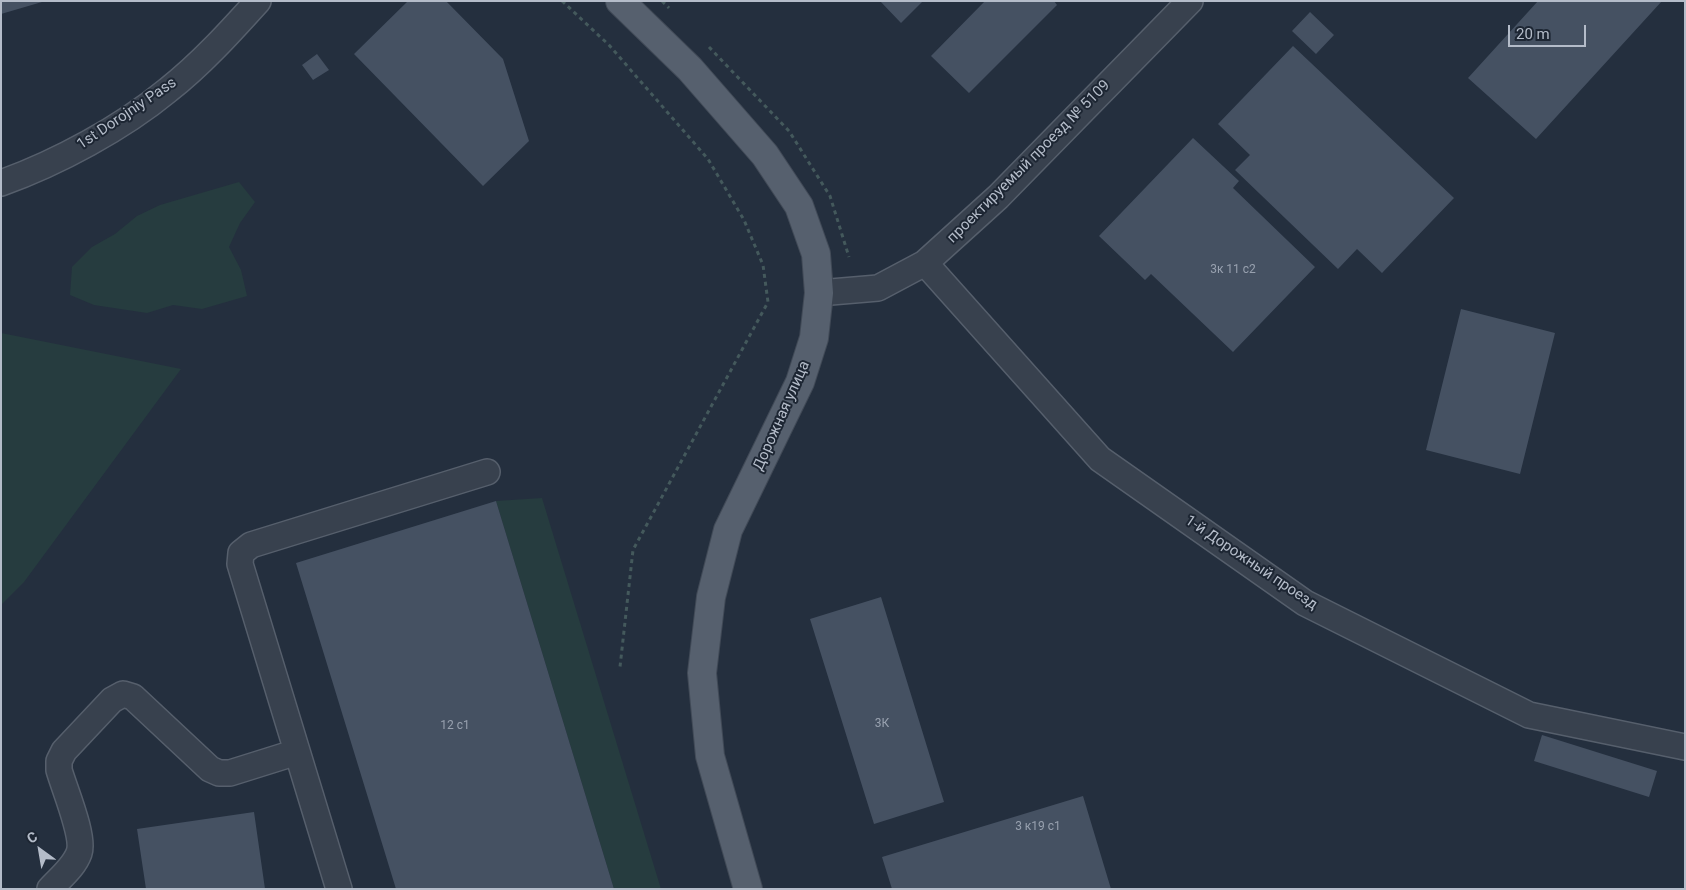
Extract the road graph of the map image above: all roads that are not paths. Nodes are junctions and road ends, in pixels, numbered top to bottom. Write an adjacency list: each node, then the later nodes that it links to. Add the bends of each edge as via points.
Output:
1 (258, 1): 4 (street, 1st Dorojniy Pass, via 168,91 94,140)
2 (620, 1): 6 (main road, Дорожная улица, via 690,69 765,155 799,206 816,254)
3 (1190, 1): 5 (street, проектируемый проезд № 5109, via 998,197)
4 (1, 184)
5 (925, 263): 6 (street, проектируемый проезд № 5109, via 878,288); 8 (street, 1-й Дорожный проезд, via 1100,459 1305,603 1529,715)
6 (819, 293): 12 (main road, Дорожная улица, via 814,338 800,382 728,530 711,597 702,673 710,756)
7 (487, 472): 9 (street, via 251,545 241,553 240,564)
8 (1685, 747)
9 (297, 752): 10 (street, via 230,773 219,773 210,769 133,697 123,694 112,700 64,751 59,761 80,839 80,851); 11 (street)
10 (50, 889)
11 (339, 889)
12 (748, 889)

